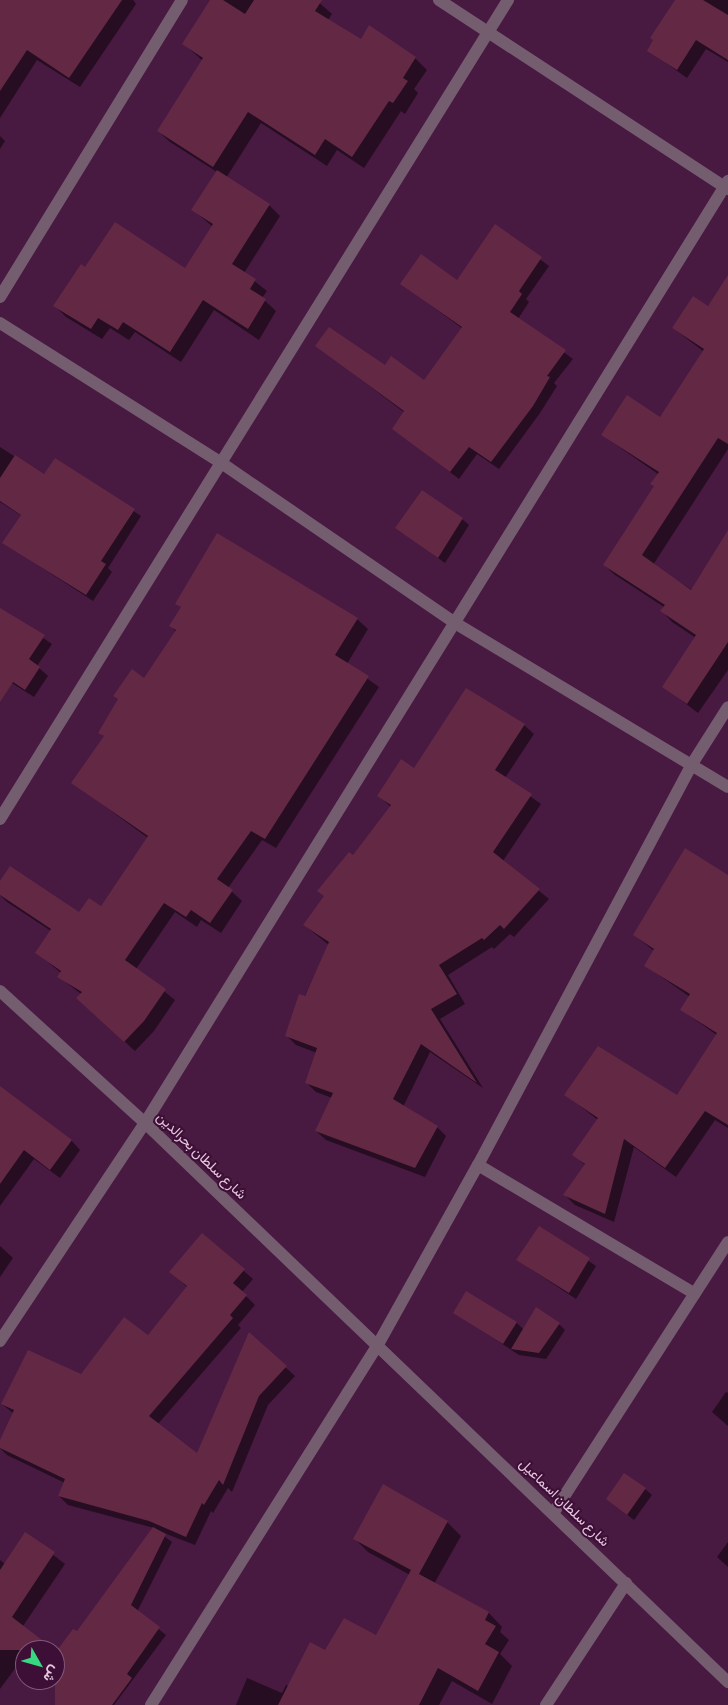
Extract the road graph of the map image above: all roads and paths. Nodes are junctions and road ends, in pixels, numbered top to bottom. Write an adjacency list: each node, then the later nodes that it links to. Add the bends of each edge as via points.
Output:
1 (182, 0): 6 (street)
2 (439, 0): 4 (street)
3 (508, 0): 4 (street)
4 (489, 31): 5 (street); 8 (street)
5 (727, 186): 9 (street)
6 (0, 297)
7 (0, 323): 8 (street)
8 (220, 462): 9 (street); 13 (street)
9 (455, 623): 11 (street); 15 (street)
10 (728, 707): 11 (street)
11 (692, 764): 12 (street); 16 (street)
12 (728, 787)
13 (0, 820)
14 (0, 991): 15 (street, شارع سلطان بحرالدين)
15 (145, 1123): 19 (street); 20 (street, شارع سلطان بحرالدين)
16 (478, 1165): 18 (street); 20 (street)
17 (728, 1242): 18 (street)
18 (695, 1294): 21 (street)
19 (0, 1341)
20 (376, 1348): 21 (street, شارع سلطان اسماعيل); 24 (street)
21 (554, 1512): 22 (street, شارع سلطان اسماعيل)
22 (626, 1583): 23 (street, شارع سلطان اسماعيل); 25 (street)
23 (728, 1682)
24 (151, 1705)
25 (546, 1705)

